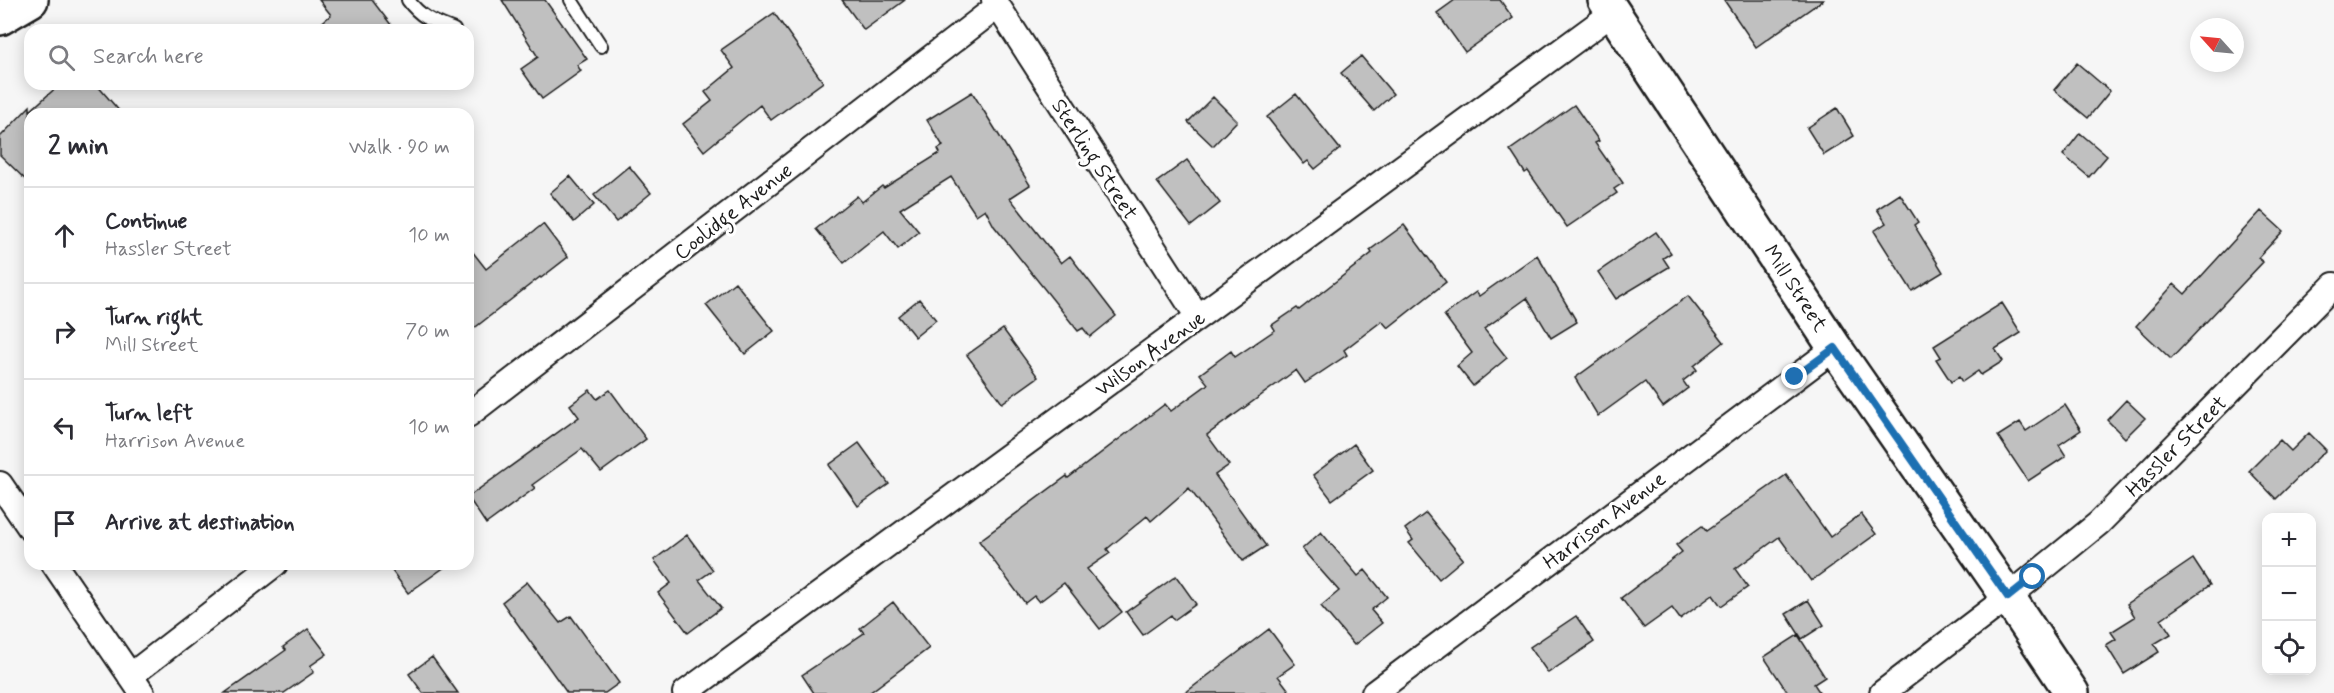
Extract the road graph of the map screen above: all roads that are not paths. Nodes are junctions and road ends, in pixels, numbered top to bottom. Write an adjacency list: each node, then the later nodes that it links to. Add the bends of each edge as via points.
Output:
1 (31, 0): 6 (street)
2 (408, 0): 7 (lane, via 417,13)
3 (571, 0): 8 (lane)
4 (996, 3): 10 (street, Sterling Street); 12 (street, Coolidge Avenue)
5 (1610, 6): 10 (street, Wilson Avenue); 11 (street, Mill Street)
6 (0, 18)
7 (441, 24)
8 (601, 46)
9 (2334, 285): 17 (street, Hassler Street, via 2099,524)
10 (1198, 317): 19 (street, Wilson Avenue)
11 (1835, 348): 17 (street, Mill Street); 20 (street, Harrison Avenue)
12 (474, 410)
13 (0, 484): 14 (street)
14 (24, 519)
15 (58, 570): 18 (street)
16 (268, 570): 18 (street)
17 (2008, 597): 21 (street, Hassler Street); 22 (street, Mill Street)
18 (136, 685)
19 (686, 693)
20 (1374, 693)
21 (1882, 693)
22 (2072, 693)

